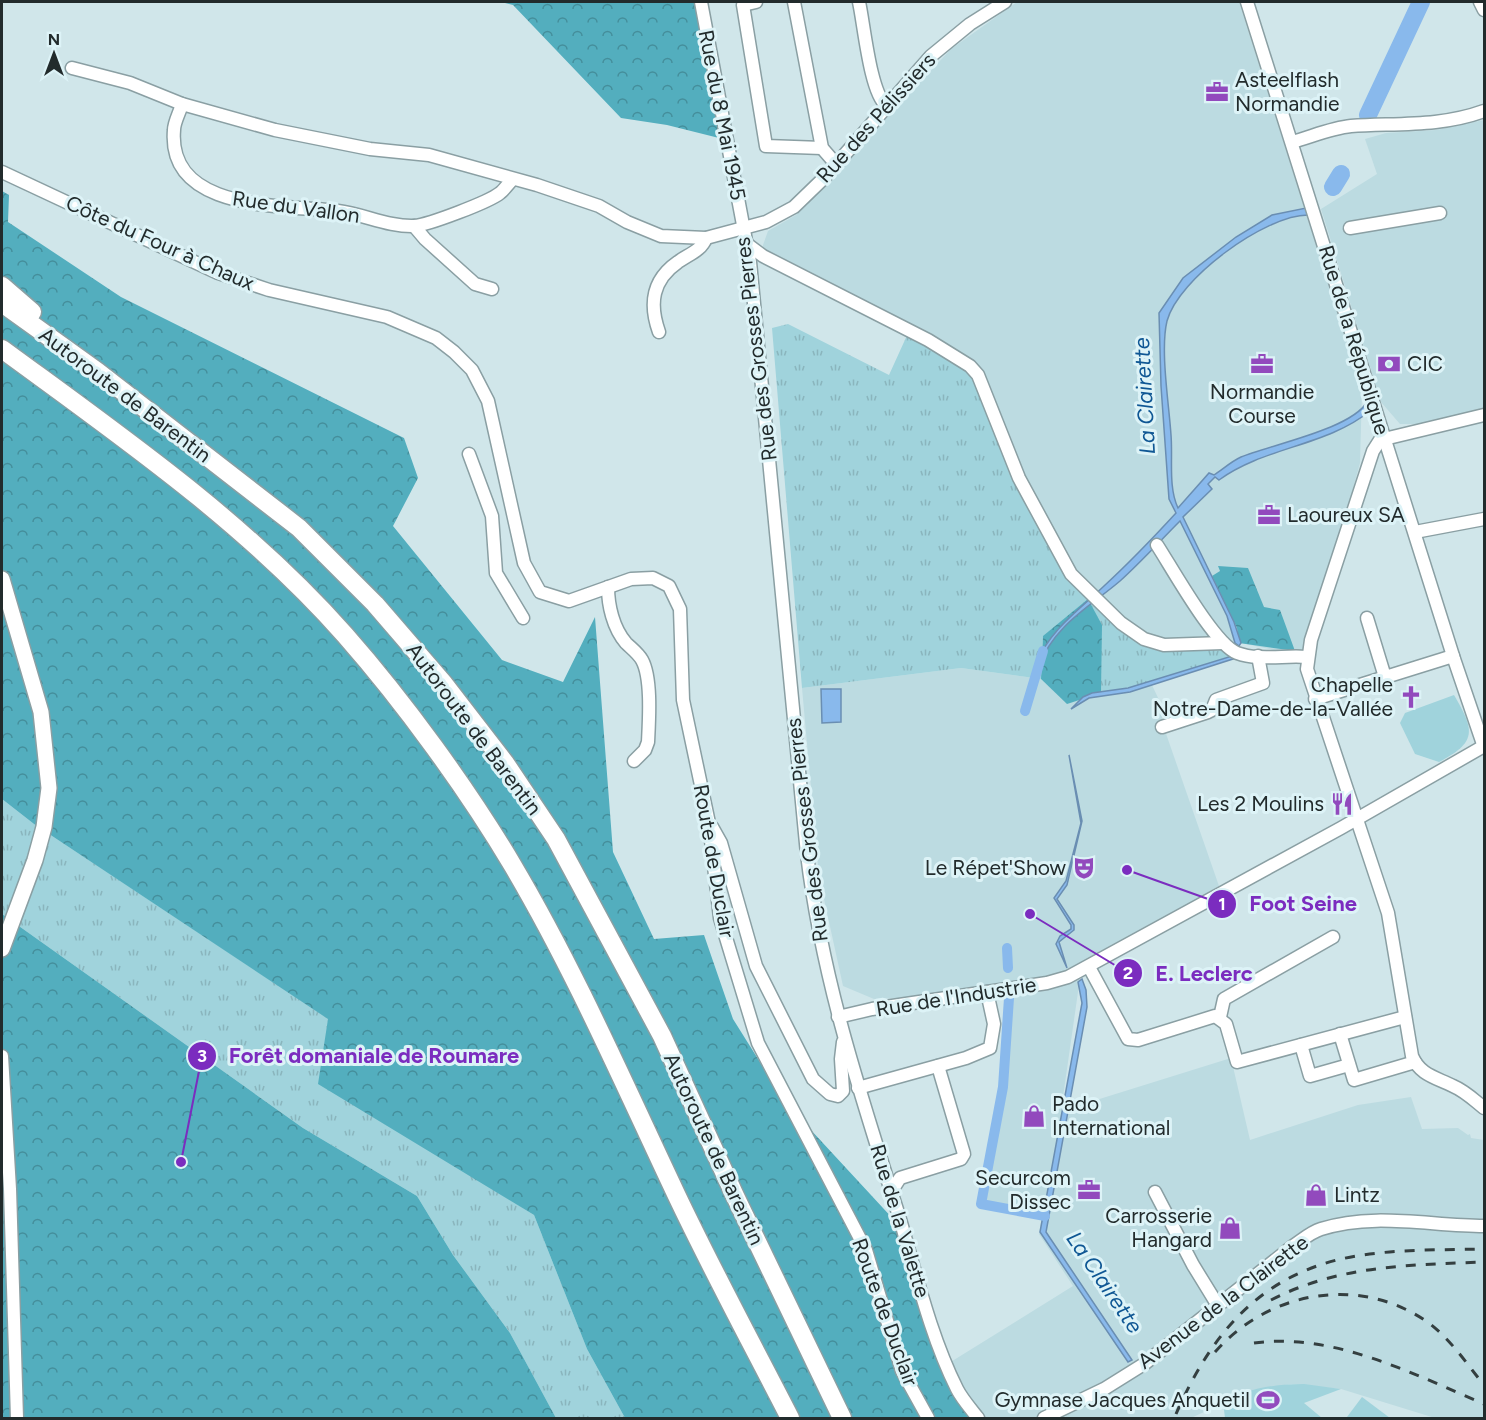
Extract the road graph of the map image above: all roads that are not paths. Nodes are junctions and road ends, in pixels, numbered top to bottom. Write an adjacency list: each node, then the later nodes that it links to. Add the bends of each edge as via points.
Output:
1 (700, 2): 20 (street, Rue du 8 Mai 1945)
2 (756, 2): 14 (street, via 743,4 766,146)
3 (794, 2): 14 (street)
4 (859, 2): 11 (street, via 875,80)
5 (1005, 2): 11 (street, Rue des Pélissiers, via 931,56)
6 (1247, 2): 13 (street, Rue de la République)
7 (1480, 2): 8 (street)
8 (1485, 10)
9 (72, 68): 10 (street, Rue des Grosses Pierres, via 130,82)
10 (182, 104): 17 (street, Rue des Grosses Pierres, via 275,130 429,155); 19 (street, Rue du Vallon, via 174,130 177,155 185,174 203,189 228,199 355,213)
11 (886, 105): 15 (street, Rue des Pélissiers)
12 (1485, 111): 13 (street, via 1426,124 1349,126)
13 (1292, 142): 31 (street, Rue de la République)
14 (822, 148): 15 (street)
15 (835, 163): 20 (street, Rue des Pélissiers, via 794,207 770,221)
16 (2, 172): 33 (street, Côte du Four à Chaux, via 218,273 269,290 387,317 436,338 472,370 488,401)
17 (512, 180): 19 (street, Rue du Vallon, via 500,194); 22 (street, Rue des Grosses Pierres, via 599,206 661,236)
18 (1440, 213): 21 (street)
19 (414, 226): 25 (street, via 475,284)
20 (745, 228): 22 (street, Rue des Grosses Pierres); 23 (street, Rue des Grosses Pierres)
21 (1350, 228)
22 (706, 238): 27 (street, via 700,248 665,273 658,285 652,310)
23 (747, 244): 42 (street, via 970,366 978,375 1019,478 1071,574 1121,623 1144,639 1164,645); 57 (street, Rue des Grosses Pierres, via 807,854 816,925)
24 (2, 286): 29 (highway)
25 (492, 290)
26 (2, 303): 29 (highway, Autoroute de Barentin)
27 (658, 332)
28 (2, 349): 74 (highway, Autoroute de Barentin, via 187,487 275,562 346,636 410,717 513,866 585,1003)
29 (98, 372): 75 (highway, Autoroute de Barentin, via 299,528 390,622 505,763 556,839 662,1036)
30 (1485, 416): 31 (street)
31 (1385, 438): 36 (street, Rue de la République); 45 (street, via 1373,451)
32 (469, 454): 34 (street)
33 (512, 514): 34 (street); 39 (street, Côte du Four à Chaux, via 524,563 540,592 569,601)
34 (492, 516): 40 (street, via 496,573)
35 (1485, 519): 36 (street)
36 (1414, 532): 44 (street, Rue de la République)
37 (1156, 545): 42 (street)
38 (2, 579): 54 (main road, via 41,712 49,788 35,860)
39 (606, 587): 50 (street, via 615,624 624,641 643,660 648,682 648,742); 52 (street, Route de Duclair, via 632,579 654,578 669,586 680,609 683,700)
40 (523, 618)
41 (1367, 618): 46 (street)
42 (1223, 643): 43 (street, via 1238,653)
43 (1258, 656): 45 (street); 48 (street, via 1263,683 1216,700 1208,712)
44 (1453, 656): 46 (street); 49 (street, Rue de la République)
45 (1307, 657): 47 (street)
46 (1385, 677): 47 (street)
47 (1315, 699): 51 (street)
48 (1162, 727)
49 (1484, 746): 51 (street, Rue de l'Industrie)
50 (634, 761)
51 (1359, 818): 55 (street, Rue de l'Industrie); 59 (street, via 1388,913)
52 (709, 823): 61 (street, via 721,843 756,966 813,1078 830,1094 838,1096 843,1091); 76 (street, Route de Duclair, via 720,918 758,1043 866,1250 902,1371)
53 (1333, 937): 58 (street, via 1224,999)
54 (2, 949)
55 (1089, 967): 56 (street, Rue de l'Industrie, via 1058,981); 58 (street, via 1125,1036 1131,1040 1208,1017)
56 (987, 992): 57 (street, Rue de l'Industrie); 66 (street, via 994,1024 990,1048)
57 (838, 1017): 61 (street, Rue de la Valette)
58 (1220, 1017): 62 (street, via 1226,1024 1237,1062)
59 (1405, 1017): 60 (street); 64 (street)
60 (1340, 1034): 62 (street); 65 (street)
61 (844, 1038): 67 (street, Rue de la Valette)
62 (1301, 1045): 65 (street, via 1310,1076)
63 (2, 1056): 73 (street)
64 (1415, 1062): 65 (street, via 1354,1080); 68 (street, via 1425,1074 1460,1090)
65 (1349, 1065)
66 (938, 1066): 67 (street); 69 (street, via 964,1154 961,1159 900,1178)
67 (858, 1088): 69 (street, Rue de la Valette)
68 (1485, 1108)
69 (891, 1192): 77 (street, Rue de la Valette, via 938,1340 957,1389)
70 (1155, 1192): 72 (street)
71 (1485, 1226): 72 (street, Avenue de la Clairette, via 1377,1220 1319,1230)
72 (1217, 1304): 78 (street, Avenue de la Clairette, via 1144,1364)
73 (17, 1419)
74 (790, 1419)
75 (842, 1419)
76 (928, 1419)
77 (978, 1419)
78 (1044, 1419)

